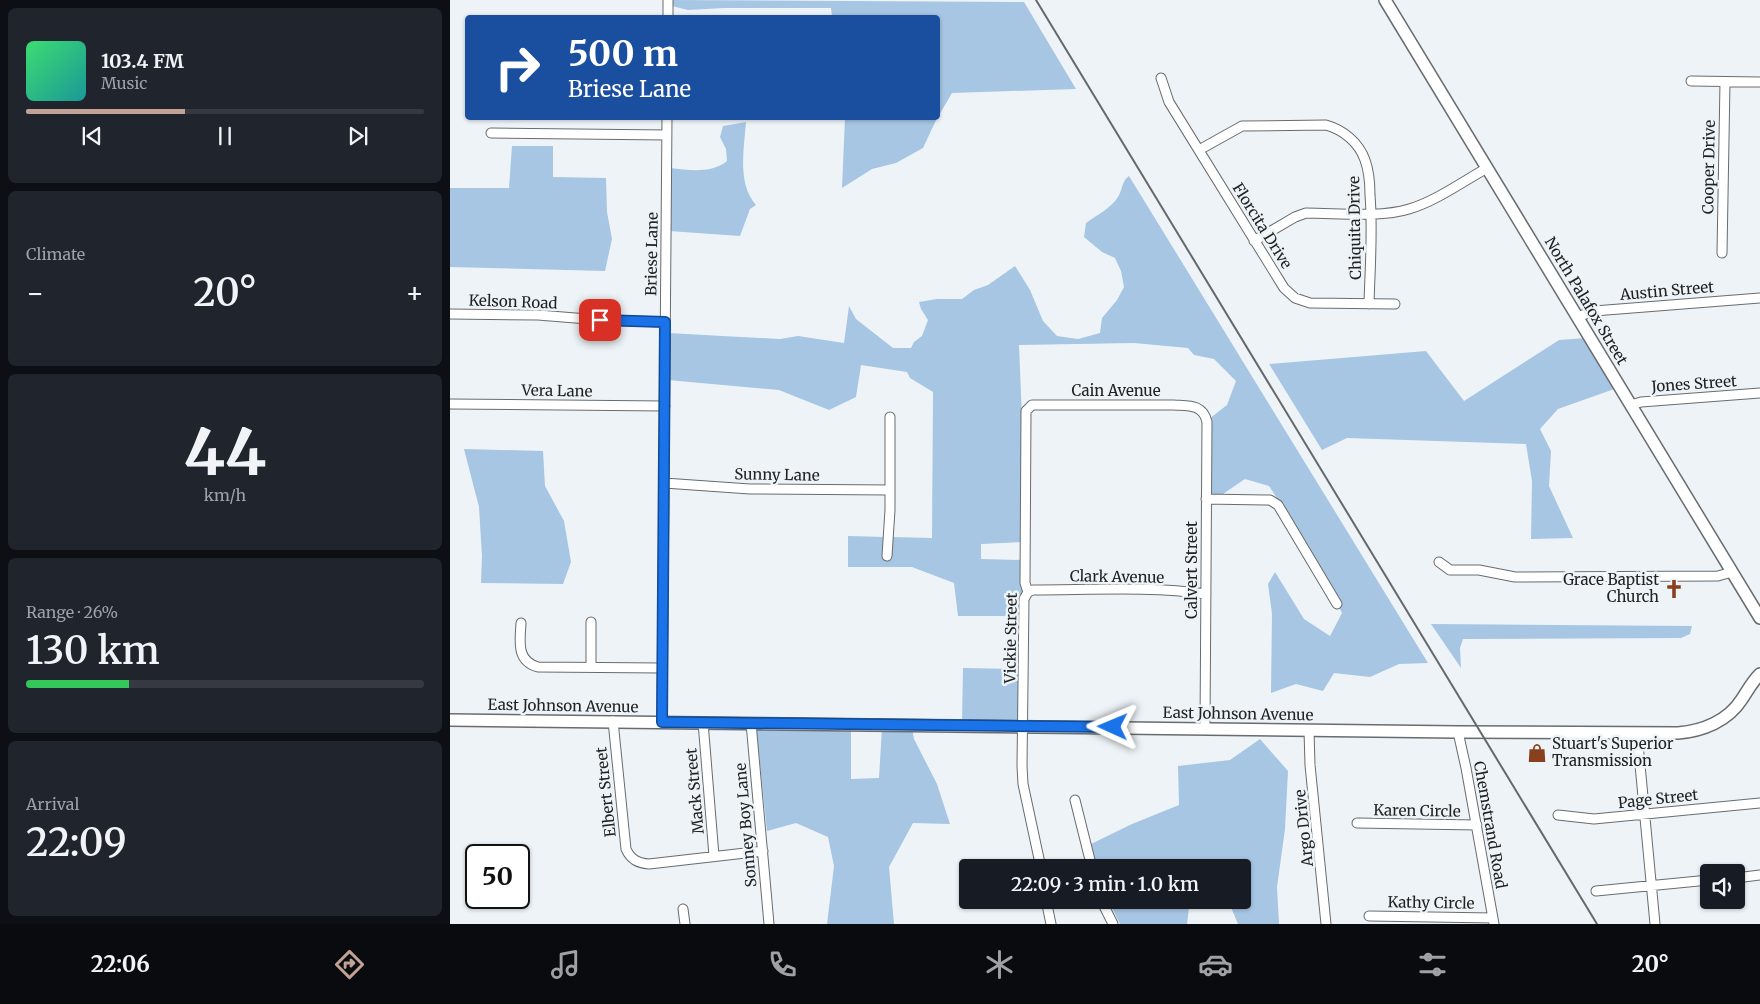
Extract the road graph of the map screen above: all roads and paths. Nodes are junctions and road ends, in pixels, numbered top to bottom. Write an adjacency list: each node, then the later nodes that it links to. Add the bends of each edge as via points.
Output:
1 (668, 0): 3 (street)
2 (1385, 0): 12 (main road, North Palafox Street)
3 (668, 15)
4 (1161, 78): 11 (street, Florcita Drive, via 1166,96)
5 (1691, 81): 6 (street)
6 (1725, 82): 7 (street); 15 (street, Cooper Drive)
7 (1760, 82)
8 (668, 120): 10 (street, Briese Lane)
9 (490, 133): 10 (street)
10 (667, 135): 21 (street, Briese Lane)
11 (1199, 150): 13 (street, Chiquita Drive, via 1242,126 1318,124 1335,128 1356,144 1366,160); 14 (street, Florcita Drive)
12 (1487, 168): 13 (street, via 1422,205 1396,212); 20 (main road, North Palafox Street)
13 (1372, 213): 14 (street, via 1306,213); 17 (street, Chiquita Drive)
14 (1254, 241): 17 (street, Florcita Drive, via 1284,288 1295,298 1310,303)
15 (1722, 253)
16 (1760, 298): 20 (street, Austin Street, via 1594,311)
17 (1369, 304): 18 (street, Florcita Drive)
18 (1395, 304)
19 (450, 314): 21 (street, Kelson Road)
20 (1577, 317): 24 (main road, North Palafox Street)
21 (665, 322): 25 (street, Briese Lane)
22 (1760, 393): 24 (street, Jones Street)
23 (450, 404): 25 (street, Vera Lane)
24 (1631, 405): 34 (main road, North Palafox Street)
25 (665, 406): 29 (street, Briese Lane)
26 (1027, 408): 27 (street, Cain Avenue, via 1032,405 1174,405 1193,406); 35 (street, Vickie Street, via 1025,582)
27 (1204, 413): 31 (street, Calvert Street, via 1207,422)
28 (890, 417): 30 (street)
29 (664, 483): 30 (street, Sunny Lane, via 750,489); 42 (street, Briese Lane)
30 (890, 490): 32 (street)
31 (1206, 499): 36 (street, Calvert Street); 37 (street, via 1274,502)
32 (887, 556)
33 (1439, 562): 34 (street, via 1450,570 1479,570 1515,577 1718,576)
34 (1732, 572): 38 (main road, North Palafox Street)
35 (1028, 592): 36 (street, Clark Avenue, via 1131,590); 49 (street, Vickie Street, via 1024,599)
36 (1206, 594): 50 (street, Calvert Street)
37 (1337, 604)
38 (1760, 618)
39 (591, 622): 41 (street)
40 (521, 623): 41 (street, via 520,648 528,662 538,667)
41 (591, 667): 42 (street)
42 (662, 668): 46 (street, Briese Lane)
43 (1760, 674): 53 (main road, East Johnson Avenue, via 1733,711 1714,724 1690,732)
44 (450, 720): 45 (main road, East Johnson Avenue)
45 (613, 721): 46 (main road, East Johnson Avenue); 61 (street, Elbert Street, via 626,849 632,859 649,864)
46 (662, 722): 47 (main road, East Johnson Avenue)
47 (703, 722): 48 (main road, East Johnson Avenue); 61 (street, Mack Street)
48 (752, 722): 49 (main road, East Johnson Avenue); 60 (street, Sonney Boy Lane)
49 (1023, 726): 50 (main road, East Johnson Avenue); 62 (street, Vickie Street, via 1023,784)
50 (1205, 728): 51 (main road, East Johnson Avenue)
51 (1309, 730): 52 (main road, East Johnson Avenue); 78 (street, Argo Drive)
52 (1458, 732): 53 (main road, East Johnson Avenue); 59 (street, Chemstrand Road)
53 (1638, 733): 56 (street)
54 (1075, 800): 63 (street)
55 (1760, 803): 56 (street, Page Street)
56 (1645, 813): 57 (street, Page Street, via 1594,819); 67 (street)
57 (1558, 815)
58 (1357, 823): 59 (street, Karen Circle)
59 (1477, 826): 73 (street, Chemstrand Road)
60 (763, 852): 61 (street); 75 (street, Sonney Boy Lane)
61 (714, 856)
62 (1039, 859)
63 (1090, 859)
64 (1760, 875): 65 (street)
65 (1745, 877)
66 (1700, 881): 67 (street)
67 (1652, 886): 68 (street); 79 (street)
68 (1596, 891)
69 (683, 909): 74 (street)
70 (1048, 909): 76 (street)
71 (1106, 909): 77 (street)
72 (1369, 916): 73 (street, Kathy Circle)
73 (1494, 921)
74 (685, 924)
75 (769, 924)
76 (1051, 924)
77 (1113, 924)
78 (1326, 924)
79 (1655, 924)

